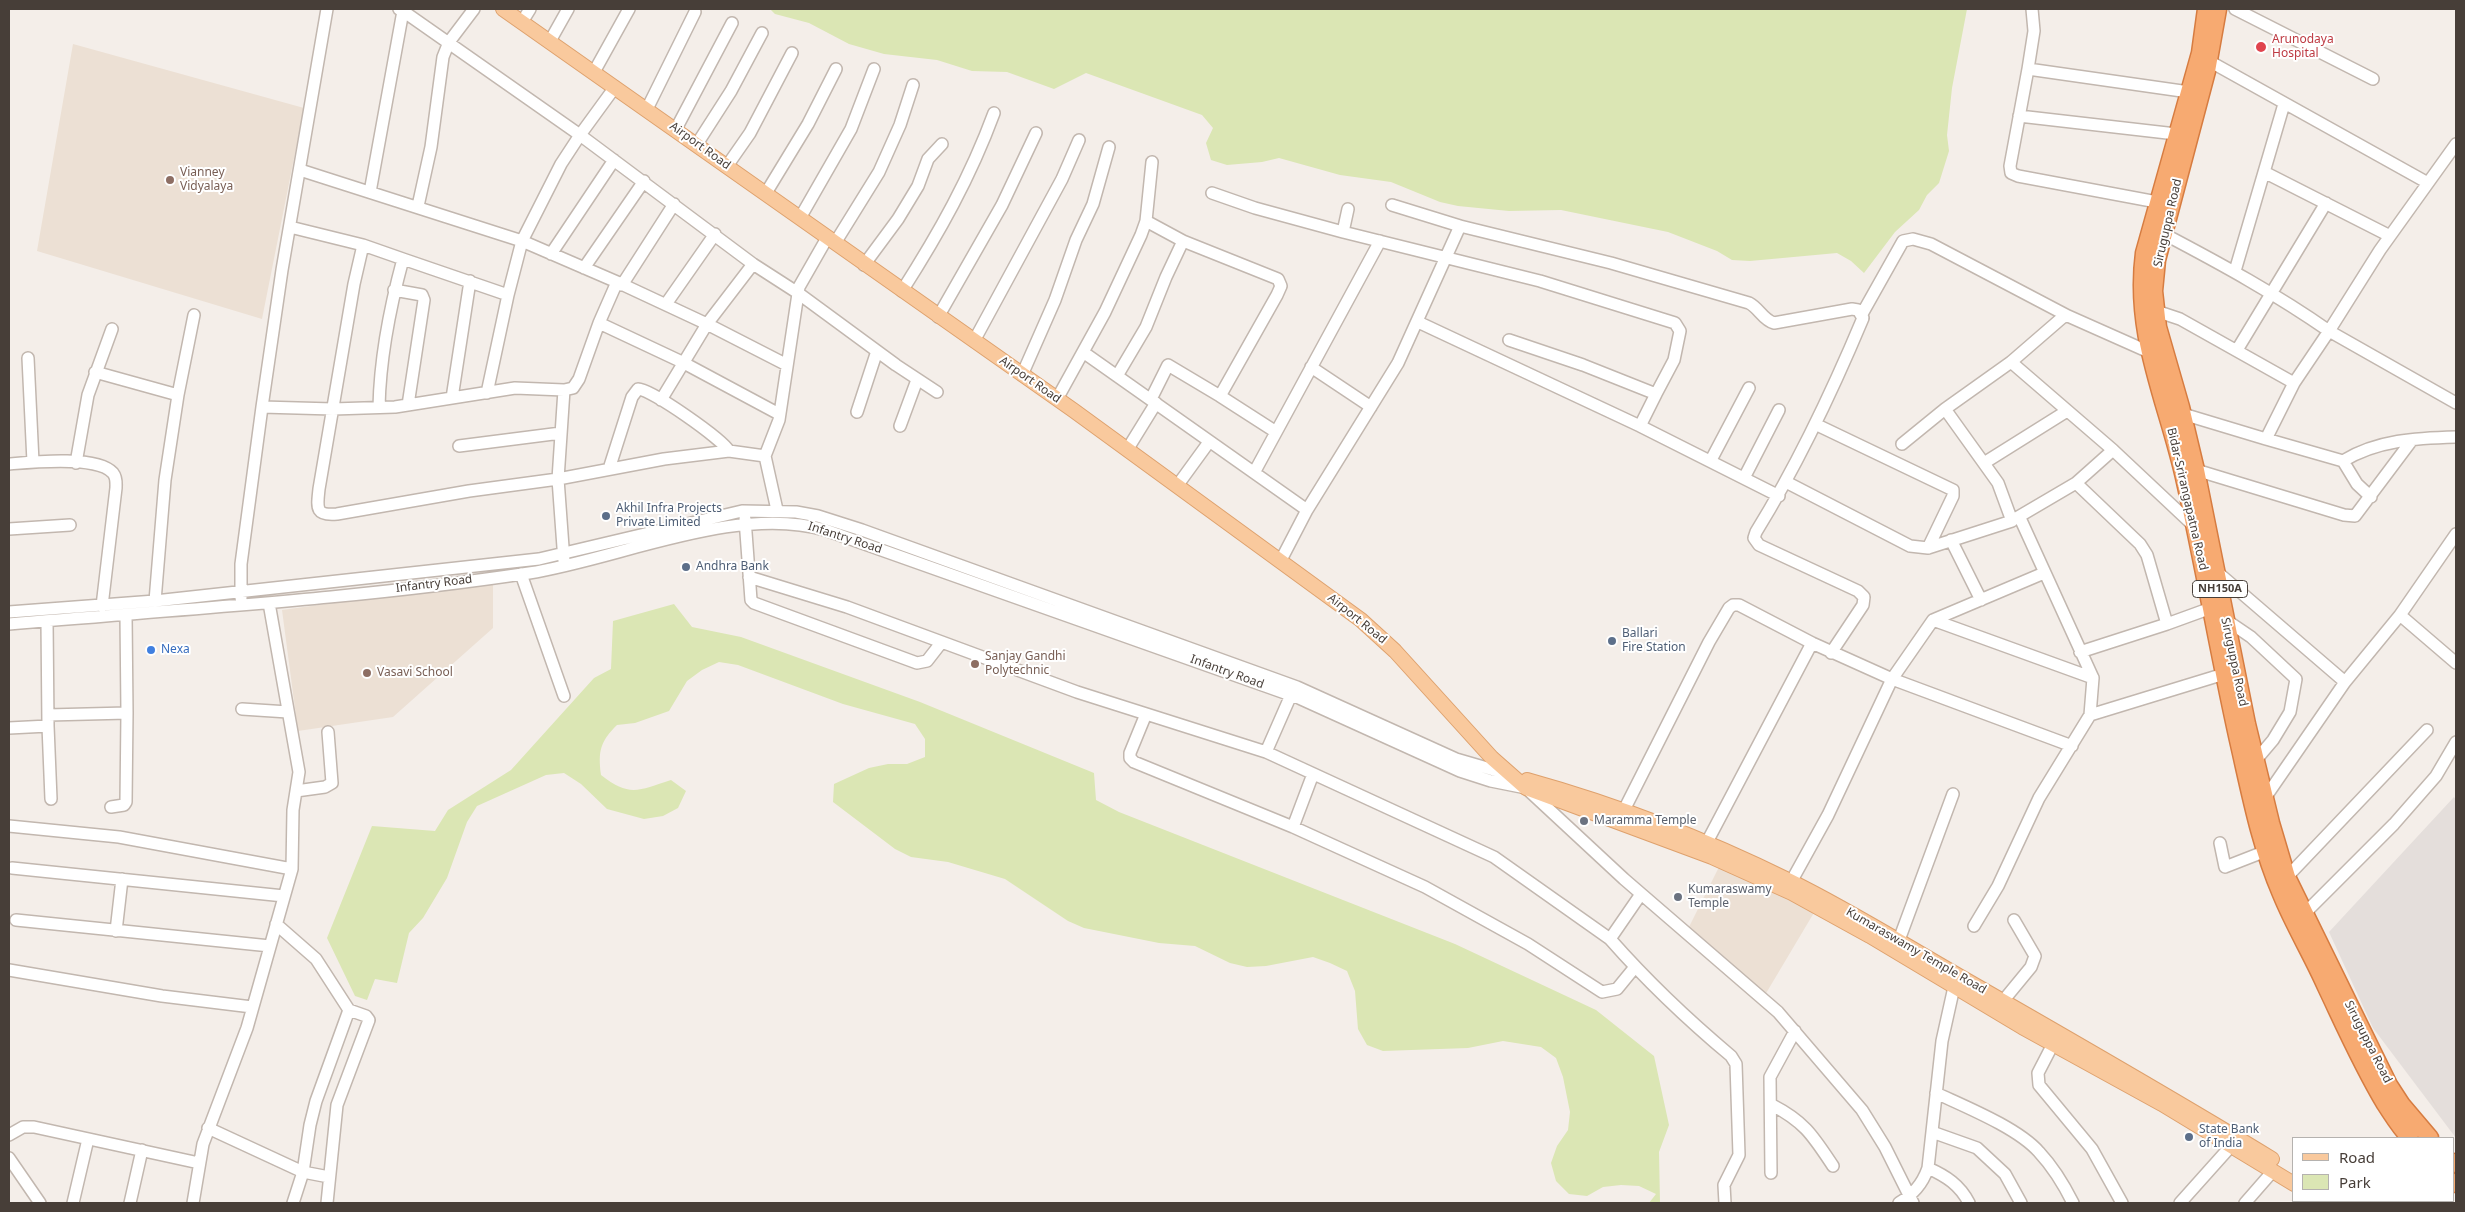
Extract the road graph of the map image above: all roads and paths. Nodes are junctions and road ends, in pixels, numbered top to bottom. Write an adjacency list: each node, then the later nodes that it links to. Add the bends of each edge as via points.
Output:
1 (327, 9): 44 (street)
2 (474, 9): 17 (street)
3 (504, 9): 13 (main road, Airport Road)
4 (530, 9): 13 (street)
5 (568, 9): 16 (street)
6 (629, 9): 23 (street)
7 (2032, 9): 22 (street, via 2034,31)
8 (2206, 9): 27 (highway, Bidar-Srirangapatna Road / NH150A, via 2200,52)
9 (2218, 9): 19 (highway, Siruguppa Road / NH150A)
10 (2235, 9): 24 (street)
11 (401, 10): 17 (street); 48 (street)
12 (695, 12): 29 (street)
13 (522, 22): 16 (main road, Airport Road)
14 (732, 23): 32 (street)
15 (762, 33): 37 (street, via 731,91)
16 (550, 41): 23 (main road, Airport Road)
17 (449, 42): 35 (street); 54 (street, via 443,57 431,147)
18 (792, 53): 43 (street, via 750,133)
19 (2209, 61): 28 (street); 63 (highway, Siruguppa Road / NH150A)
20 (836, 69): 50 (street)
21 (874, 69): 57 (street, via 851,129)
22 (2028, 69): 27 (street); 31 (street)
23 (594, 72): 26 (main road, Airport Road)
24 (2373, 79)
25 (913, 85): 66 (street, via 879,172)
26 (615, 87): 29 (main road, Airport Road); 35 (street)
27 (2189, 92): 34 (highway, Bidar-Srirangapatna Road / NH150A)
28 (2284, 104): 45 (street); 47 (street)
29 (647, 109): 32 (main road, Airport Road)
30 (994, 113): 80 (street, via 962,190)
31 (2019, 116): 34 (street); 51 (street, via 2011,172 2018,176)
32 (676, 129): 37 (main road, Airport Road)
33 (1036, 133): 89 (street, via 997,214)
34 (2176, 134): 51 (highway, Bidar-Srirangapatna Road / NH150A)
35 (580, 135): 41 (street); 65 (street, via 561,164)
36 (1079, 140): 96 (street, via 1058,188)
37 (697, 144): 43 (main road, Airport Road)
38 (942, 144): 74 (street, via 928,159 918,186)
39 (2456, 144): 47 (street)
40 (1109, 147): 107 (street, via 1093,204)
41 (614, 160): 46 (street); 70 (street)
42 (1152, 162): 58 (street)
43 (727, 166): 50 (main road, Airport Road)
44 (300, 170): 48 (street); 60 (street)
45 (2264, 172): 53 (street); 76 (street)
46 (644, 181): 52 (street); 75 (street)
47 (2428, 183): 64 (street)
48 (370, 192): 54 (street)
49 (1212, 193): 61 (street)
50 (766, 194): 57 (main road, Airport Road)
51 (2157, 202): 100 (highway, Bidar-Srirangapatna Road / NH150A, via 2141,281)
52 (674, 204): 62 (street); 78 (street)
53 (2326, 204): 64 (street); 82 (street)
54 (418, 206): 65 (street)
55 (1392, 206): 59 (street)
56 (1348, 210): 61 (street)
57 (800, 218): 66 (main road, Airport Road)
58 (1146, 221): 67 (street); 99 (street)
59 (1460, 226): 72 (street); 86 (street, via 1610,263 1748,304 1774,323 1852,309)
60 (290, 227): 69 (street); 124 (street)
61 (1343, 232): 68 (street)
62 (715, 234): 73 (street); 84 (street)
63 (2164, 234): 76 (street); 85 (highway, Siruguppa Road / NH150A, via 2157,260)
64 (2390, 236): 94 (street)
65 (522, 240): 70 (street); 83 (street)
66 (831, 241): 74 (main road, Airport Road); 81 (street)
67 (1183, 241): 108 (street, via 1146,328); 117 (street, via 1278,279 1281,286)
68 (1380, 241): 72 (street); 105 (street)
69 (363, 245): 71 (street); 127 (street)
70 (551, 254): 75 (street)
71 (403, 259): 77 (street); 79 (street)
72 (1446, 259): 90 (street); 115 (street, via 1540,281 1675,323 1680,331 1674,360)
73 (753, 264): 81 (street); 92 (street)
74 (864, 265): 80 (main road, Airport Road)
75 (584, 268): 78 (street)
76 (2235, 271): 82 (street)
77 (470, 281): 83 (street); 118 (street)
78 (619, 283): 84 (street); 91 (street)
79 (394, 290): 123 (street, via 422,296 424,300); 125 (street)
80 (902, 291): 89 (main road, Airport Road)
81 (798, 292): 98 (street); 104 (street)
82 (2272, 293): 94 (street); 97 (street)
83 (508, 295): 114 (street)
84 (666, 304): 92 (street)
85 (2156, 311): 97 (street, via 2180,319); 133 (highway, Siruguppa Road / NH150A)
86 (1862, 314): 88 (street, via 1903,241 1913,239 1931,244); 134 (street, via 1856,336)
87 (194, 315): 116 (street)
88 (2068, 316): 100 (street); 103 (street)
89 (938, 317): 96 (main road, Airport Road)
90 (1418, 322): 126 (street); 136 (street)
91 (599, 323): 102 (street); 112 (street, via 577,384)
92 (707, 324): 102 (street); 104 (street)
93 (112, 329): 106 (street)
94 (2329, 331): 110 (street); 122 (street)
95 (1509, 340): 115 (street, via 1582,364)
96 (974, 341): 107 (main road, Airport Road)
97 (2237, 350): 110 (street)
98 (877, 351): 109 (street); 131 (street)
99 (1083, 352): 108 (street); 119 (street)
100 (2149, 352): 171 (highway, Bidar-Srirangapatna Road / NH150A)
101 (28, 358): 151 (street)
102 (682, 362): 120 (street); 132 (street)
103 (2011, 362): 128 (street); 130 (street)
104 (787, 365): 132 (street)
105 (1311, 367): 126 (street); 137 (street)
106 (95, 372): 116 (street); 152 (street, via 81,424)
107 (1022, 375): 119 (main road, Airport Road)
108 (1117, 376): 121 (street)
109 (917, 380): 113 (street); 135 (street)
110 (2294, 384): 140 (street)
111 (1749, 388): 149 (street)
112 (564, 390): 114 (street, via 515,388); 138 (street)
113 (938, 392)
114 (487, 393): 118 (street)
115 (1656, 394): 136 (street)
116 (178, 395): 184 (street, via 165,480)
117 (1220, 396): 121 (street, via 1168,366); 137 (street)
118 (452, 398): 123 (street)
119 (1057, 399): 145 (main road, Airport Road)
120 (661, 400): 147 (street, via 720,440); 155 (street, via 642,389 635,391)
121 (1153, 401): 142 (street); 145 (street)
122 (2456, 403)
123 (408, 405): 125 (street)
124 (262, 407): 127 (street); 182 (street)
125 (378, 407): 127 (street)
126 (1371, 407): 166 (street)
127 (334, 409): 159 (street, via 317,505 326,515)
128 (1945, 409): 143 (street); 153 (street)
129 (1779, 410): 158 (street)
130 (2067, 411): 146 (street); 153 (street)
131 (857, 412)
132 (779, 414): 148 (street)
133 (2183, 414): 140 (street); 156 (highway, Siruguppa Road / NH150A)
134 (1815, 424): 160 (street); 175 (street, via 1953,490)
135 (900, 426)
136 (1640, 426): 149 (street)
137 (1276, 432): 157 (street)
138 (561, 433): 144 (street); 159 (street)
139 (2456, 437): 141 (street)
140 (2266, 439): 150 (street)
141 (2412, 440): 150 (street, via 2378,445); 164 (street)
142 (1209, 442): 157 (street); 162 (street)
143 (1902, 444)
144 (459, 446)
145 (1127, 450): 162 (main road, Airport Road)
146 (2113, 450): 161 (street); 171 (street)
147 (729, 451): 148 (street); 155 (street)
148 (765, 456): 165 (street)
149 (1711, 460): 158 (street)
150 (2343, 461): 164 (street, via 2357,484)
151 (34, 462): 152 (street); 154 (street)
152 (76, 463): 186 (street, via 100,465 117,480)
153 (1984, 463): 168 (street)
154 (9, 464)
155 (609, 469): 159 (street)
156 (2196, 470): 164 (street, via 2350,516 2358,513); 171 (highway, Siruguppa Road / NH150A)
157 (1255, 471): 166 (street)
158 (1744, 478): 163 (street)
159 (558, 479): 176 (street)
160 (1786, 482): 163 (street); 175 (street, via 1910,546)
161 (2076, 483): 168 (street); 196 (street, via 2140,544 2147,555)
162 (1177, 486): 177 (main road, Airport Road)
163 (1779, 496): 200 (street, via 1756,532 1754,538 1759,544 1858,591 1864,597 1863,605)
164 (2371, 497)
165 (777, 510): 167 (street, Infantry Road); 224 (street, Infantry Road, via 818,516 862,530 1128,625 1327,699 1464,762)
166 (1308, 510): 177 (street)
167 (742, 511): 169 (street); 176 (street, Infantry Road)
168 (2016, 520): 174 (street); 179 (street)
169 (747, 524): 176 (street, Infantry Road); 181 (street); 206 (street, Infantry Road, via 780,522 825,530)
170 (70, 525): 172 (street)
171 (2201, 526): 178 (highway, Siruguppa Road / NH150A); 188 (highway, Bidar-Srirangapatna Road / NH150A)
172 (9, 530)
173 (2456, 534): 191 (street)
174 (1951, 540): 175 (street); 183 (street)
175 (1928, 548)
176 (564, 560): 180 (street, Infantry Road); 182 (street, Infantry Road, via 506,563)
177 (1281, 560): 224 (main road, Airport Road, via 1361,620 1395,651 1492,758)
178 (2216, 571): 193 (highway, Siruguppa Road / NH150A); 205 (street)
179 (2044, 573): 183 (street); 199 (street)
180 (521, 574): 185 (street, Infantry Road); 207 (street)
181 (749, 577): 197 (street, via 847,607); 197 (street, via 751,600 759,607 917,663 927,662)
182 (239, 592): 184 (street, Infantry Road); 187 (street)
183 (1981, 600): 192 (street)
184 (155, 601): 186 (street, Infantry Road)
185 (269, 603): 187 (street, Infantry Road); 209 (street)
186 (102, 606): 189 (street, Infantry Road)
187 (243, 606): 190 (street, Infantry Road)
188 (2211, 608): 196 (street); 202 (highway, Bidar-Srirangapatna Road / NH150A)
189 (9, 612)
190 (126, 615): 194 (street, Infantry Road); 210 (street)
191 (2400, 615): 201 (street); 205 (street)
192 (1934, 620): 203 (street); 204 (street)
193 (2226, 620): 221 (highway, Siruguppa Road / NH150A); 221 (street, via 2252,637 2296,679 2290,712)
194 (47, 621): 195 (street, Infantry Road); 213 (street)
195 (9, 624)
196 (2167, 624): 199 (street)
197 (941, 643): 211 (street)
198 (1812, 643): 200 (street); 231 (street, via 1739,605 1729,608); 235 (street)
199 (2080, 652): 203 (street)
200 (1831, 653): 204 (street)
201 (2456, 663)
202 (2224, 674): 212 (street); 236 (highway, Bidar-Srirangapatna Road / NH150A, via 2257,824)
203 (2093, 678): 212 (street)
204 (1892, 680): 218 (street); 241 (street, via 1828,815)
205 (2345, 682): 228 (street)
206 (1291, 695): 219 (street); 225 (street, Infantry Road, via 1460,771)
207 (564, 696)
208 (242, 709): 209 (street)
209 (288, 712): 226 (street, via 298,772)
210 (127, 713): 213 (street); 230 (street, via 126,802)
211 (1146, 714): 219 (street); 233 (street, via 1130,753 1134,762)
212 (2090, 715): 218 (street)
213 (48, 720): 214 (street); 229 (street)
214 (9, 728)
215 (2427, 730): 239 (street)
216 (328, 732): 226 (street, via 332,783 325,787)
217 (2456, 742): 220 (street)
218 (2072, 746): 248 (street, via 2039,798 1998,886)
219 (1266, 752): 223 (street)
220 (2447, 757): 222 (street); 244 (street, via 2436,776 2394,824)
221 (2256, 760): 228 (highway, Siruguppa Road / NH150A)
222 (2456, 765)
223 (1313, 774): 233 (street); 250 (street, via 1494,858)
224 (1514, 776): 225 (main road, Airport Road); 231 (main road, Kumaraswamy Temple Road)
225 (1526, 788): 242 (street); 255 (main road, Kumaraswamy Temple Road, via 1712,857 1792,893)
226 (296, 790): 238 (street)
227 (1954, 794): 251 (street)
228 (2265, 798): 239 (highway, Siruguppa Road / NH150A)
229 (51, 799)
230 (110, 807)
231 (1623, 812): 235 (main road, Kumaraswamy Temple Road)
232 (9, 826): 238 (street, via 119,836)
233 (1293, 827): 253 (street, via 1425,888 1528,944 1602,992 1617,989)
234 (2220, 843): 236 (street, via 2225,868)
235 (1706, 844): 241 (main road, Kumaraswamy Temple Road)
236 (2266, 851): 266 (highway, Bidar-Srirangapatna Road / NH150A, via 2280,894 2346,1033 2375,1088)
237 (12, 868): 240 (street)
238 (292, 869): 243 (street)
239 (2287, 877): 244 (highway, Siruguppa Road / NH150A)
240 (122, 879): 243 (street); 249 (street)
241 (1791, 882): 251 (main road, Kumaraswamy Temple Road)
242 (1641, 894): 250 (street); 259 (street, via 1778,1012)
243 (284, 896): 247 (street)
244 (2304, 914): 267 (highway, Siruguppa Road / NH150A, via 2389,1085)
245 (16, 920): 249 (street)
246 (2014, 920): 256 (street, via 2035,956 2031,967)
247 (276, 924): 252 (street); 258 (street, via 316,959)
248 (1974, 926)
249 (116, 931): 252 (street)
250 (1610, 939): 253 (street)
251 (1899, 940): 256 (main road, Kumaraswamy Temple Road)
252 (270, 946): 257 (street)
253 (1635, 967): 289 (street, via 1736,1064 1739,1155 1724,1185)
254 (9, 970): 257 (street, via 162,996)
255 (1954, 987): 260 (main road, Kumaraswamy Temple Road); 261 (street, via 1942,1041)
256 (2003, 1001): 277 (main road, Kumaraswamy Temple Road)
257 (252, 1007): 263 (street)
258 (349, 1010): 275 (street, via 316,1101); 279 (street, via 369,1020 337,1105)
259 (1794, 1031): 262 (street, via 1770,1077); 281 (street, via 1862,1110 1886,1146)
260 (2053, 1044): 269 (main road, Kumaraswamy Temple Road); 294 (street, via 2038,1074 2039,1085 2092,1149)
261 (1936, 1092): 264 (street); 293 (street, via 2001,1124 2038,1151 2065,1186)
262 (1772, 1105): 273 (street, via 1795,1117); 278 (street)
263 (208, 1128): 272 (street); 275 (street)
264 (1932, 1132): 274 (street); 292 (street, via 1978,1148 2005,1174)
265 (9, 1135): 268 (street, via 23,1127 34,1127)
266 (2409, 1137)
267 (2429, 1137)
268 (88, 1139): 270 (street); 284 (street)
269 (2231, 1146): 276 (main road, Kumaraswamy Temple Road); 295 (street)
270 (142, 1150): 272 (street); 285 (street)
271 (9, 1158): 283 (street)
272 (199, 1163): 286 (street)
273 (1833, 1166)
274 (1928, 1168): 281 (street); 291 (street, via 1946,1176 1964,1193)
275 (304, 1172): 279 (street); 287 (street)
276 (2273, 1172): 280 (main road, Kumaraswamy Temple Road); 296 (street)
277 (2292, 1172)
278 (1771, 1173)
279 (329, 1177): 288 (street)
280 (2292, 1183)
281 (1912, 1200): 290 (street)
282 (2317, 1202): 297 (main road)
283 (40, 1203)
284 (73, 1203)
285 (130, 1203)
286 (193, 1203)
287 (293, 1203)
288 (327, 1203)
289 (1726, 1203)
290 (1899, 1203)
291 (1969, 1203)
292 (2021, 1203)
293 (2073, 1203)
294 (2122, 1203)
295 (2180, 1203)
296 (2244, 1203)
297 (2322, 1203)

